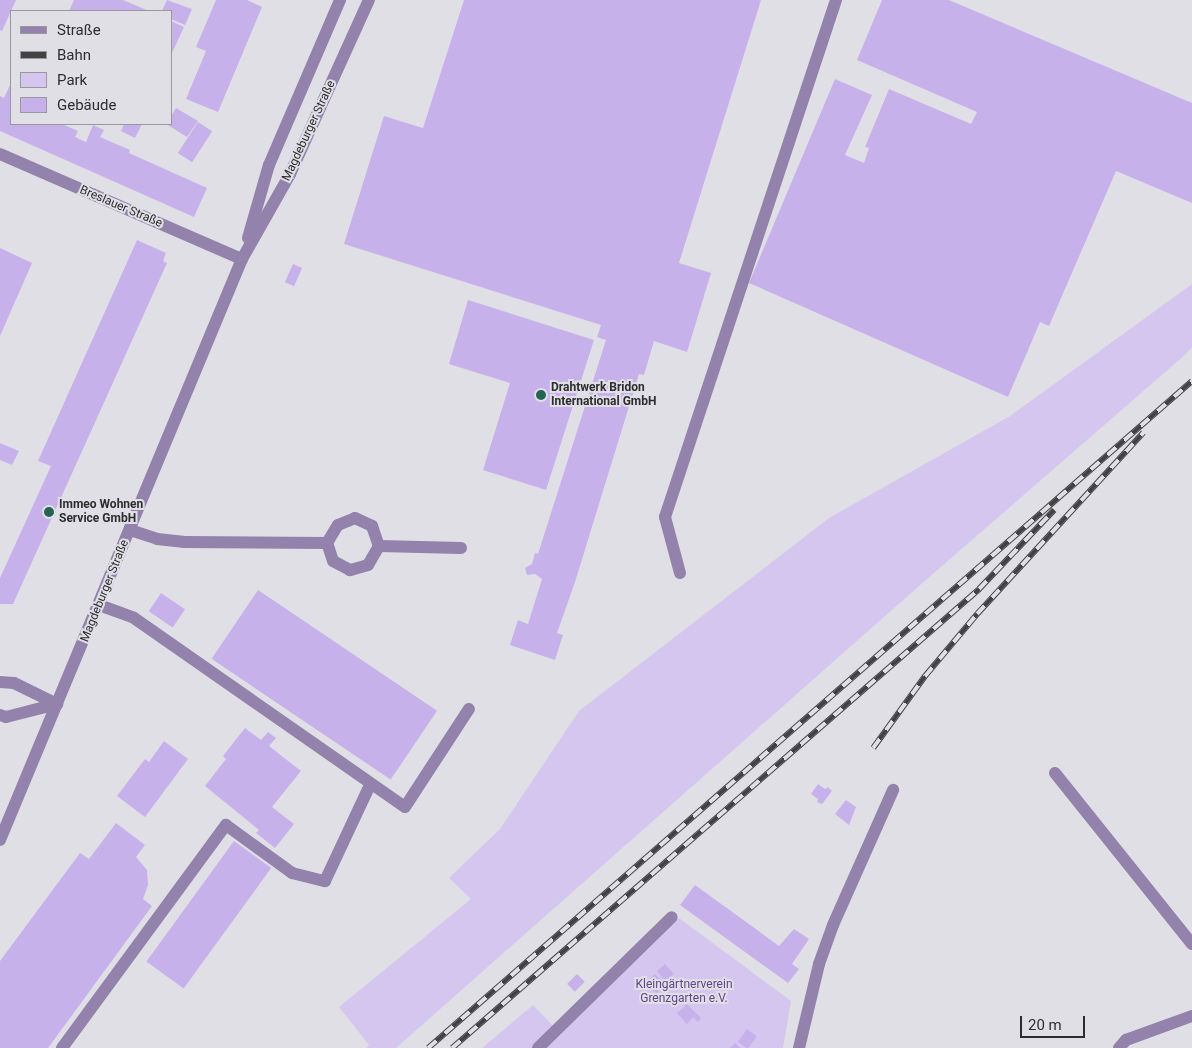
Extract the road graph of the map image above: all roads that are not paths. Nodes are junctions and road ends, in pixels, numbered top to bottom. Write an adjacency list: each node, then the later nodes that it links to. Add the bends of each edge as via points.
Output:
1 (340, 0): 5 (street, Magdeburger Straße, via 269,165)
2 (369, 0): 5 (street, Magdeburger Straße, via 290,174)
3 (836, 0): 10 (street, via 665,517)
4 (0, 154): 5 (street, Breslauer Straße)
5 (242, 259): 6 (street, Magdeburger Straße)
6 (130, 530): 7 (street, via 157,539 185,542); 11 (street, Magdeburger Straße)
7 (327, 543): 8 (street, via 333,561 350,570 368,565); 8 (street, via 338,525 355,518 372,526)
8 (379, 546): 9 (street)
9 (461, 548)
10 (680, 573)
11 (99, 605): 13 (street, Magdeburger Straße); 17 (street, via 134,618)
12 (0, 682): 13 (street, via 14,683)
13 (57, 704): 15 (street, via 6,717); 19 (street, Magdeburger Straße)
14 (469, 709): 17 (street, via 405,807)
15 (0, 715)
16 (1055, 773): 21 (street)
17 (370, 785): 23 (street, via 324,881 292,873 226,825)
18 (893, 790): 25 (street, via 833,925 819,964)
19 (0, 840)
20 (672, 917): 24 (street)
21 (1192, 944)
22 (1192, 1016): 26 (street, via 1126,1040)
23 (62, 1048)
24 (538, 1048)
25 (799, 1048)
26 (1119, 1048)

